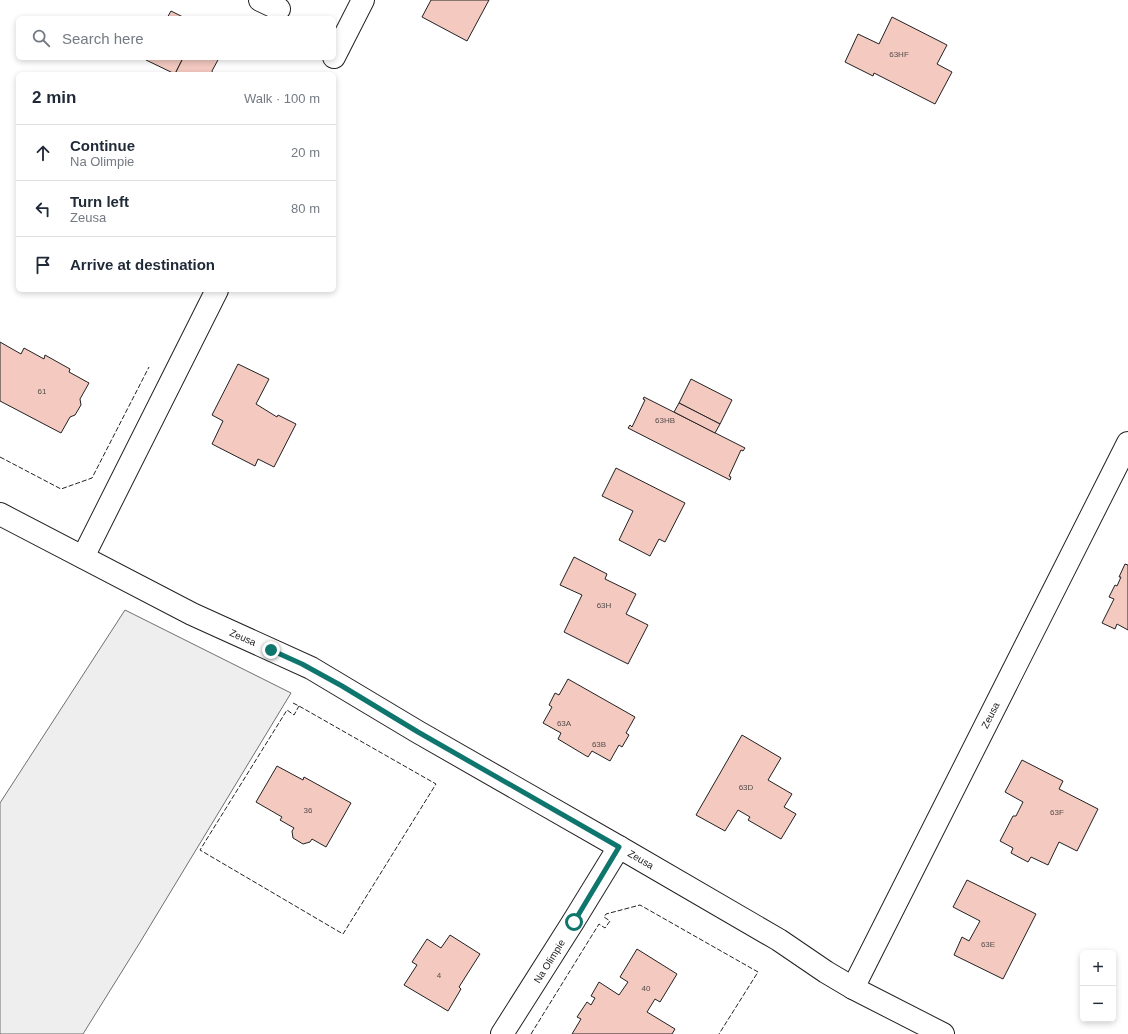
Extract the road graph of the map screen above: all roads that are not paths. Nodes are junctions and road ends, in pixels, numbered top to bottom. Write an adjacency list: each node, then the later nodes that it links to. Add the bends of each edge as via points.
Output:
1 (363, 0): 2 (street)
2 (336, 54)
3 (333, 60): 4 (street)
4 (327, 72)
5 (216, 292): 8 (street)
6 (1128, 443): 10 (street, Zeusa)
7 (0, 514): 8 (street, Zeusa)
8 (83, 557): 9 (street, Zeusa, via 198,617 311,668)
9 (619, 847): 10 (street, Zeusa, via 779,940); 11 (street, Na Olimpie)
10 (853, 988): 12 (street, Zeusa)
11 (502, 1034)
12 (943, 1034)

